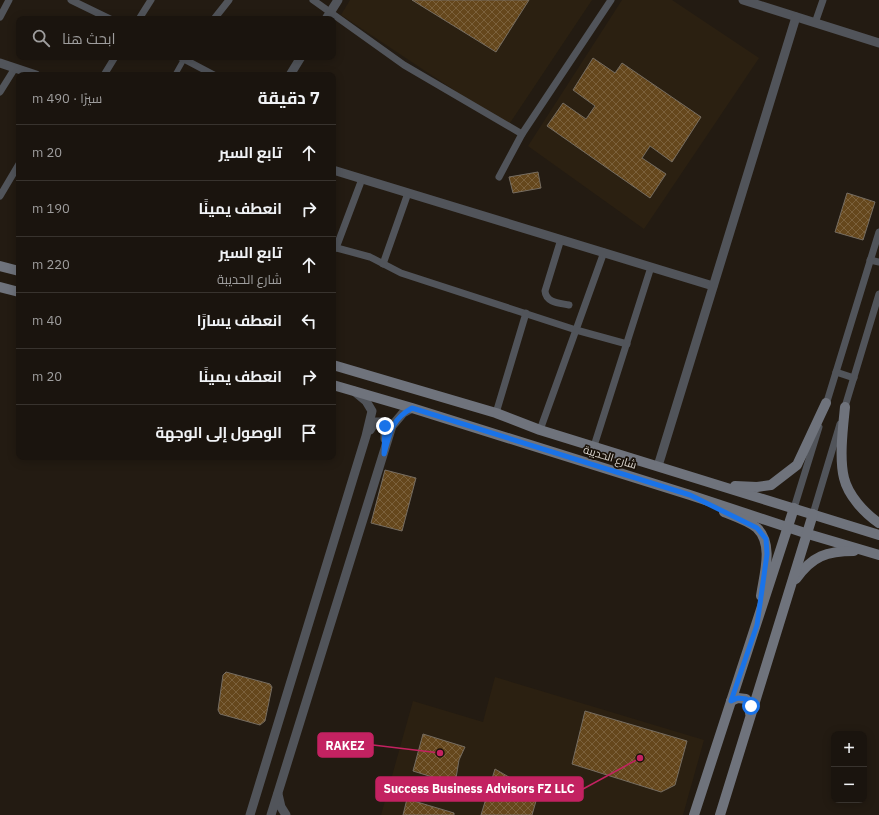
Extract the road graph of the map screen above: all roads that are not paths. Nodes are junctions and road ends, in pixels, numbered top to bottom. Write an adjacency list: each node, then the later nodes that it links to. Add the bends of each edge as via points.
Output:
1 (9, 0): 14 (street)
2 (71, 0): 11 (street)
3 (151, 0): 12 (street)
4 (229, 0): 13 (street)
5 (314, 0): 10 (street)
6 (338, 0): 10 (street)
7 (611, 0): 31 (street)
8 (742, 0): 15 (street)
9 (823, 0): 17 (street)
10 (328, 15)
11 (104, 16)
12 (140, 16)
13 (216, 16)
14 (0, 17)
15 (796, 17): 17 (street); 49 (street)
16 (336, 20): 31 (street, via 404,65)
17 (815, 23): 18 (street)
18 (879, 43)
19 (113, 60): 26 (street)
20 (182, 60): 27 (street)
21 (187, 60): 28 (street)
22 (299, 60): 29 (street)
23 (0, 63): 24 (street)
24 (15, 68): 25 (street); 30 (street)
25 (27, 72)
26 (106, 72)
27 (176, 72)
28 (209, 72)
29 (292, 72)
30 (0, 92)
31 (522, 134): 34 (street)
32 (16, 169): 37 (street)
33 (336, 171): 35 (street)
34 (499, 177)
35 (362, 179): 36 (street); 40 (street)
36 (408, 193): 39 (street); 45 (street)
37 (0, 196)
38 (879, 232): 43 (street)
39 (561, 239): 42 (street); 53 (street, via 545,296 548,300)
40 (336, 245)
41 (336, 248): 45 (street)
42 (604, 252): 47 (street); 55 (street)
43 (870, 260): 44 (street); 58 (street)
44 (879, 262)
45 (383, 264): 54 (street, via 401,273)
46 (0, 266): 48 (main road)
47 (651, 267): 49 (street); 56 (street)
48 (16, 270)
49 (713, 286): 70 (street)
50 (0, 287): 51 (main road)
51 (16, 291)
52 (879, 294): 59 (street)
53 (570, 305)
54 (526, 313): 55 (street); 65 (street)
55 (576, 330): 56 (street); 66 (street)
56 (627, 344): 68 (street)
57 (336, 367): 65 (main road, شارع الحديبة)
58 (836, 372): 59 (street); 62 (street)
59 (854, 378): 63 (street)
60 (336, 386): 61 (main road, شارع الحديبة)
61 (353, 391): 64 (main road, شارع الحديبة); 67 (street, via 366,400 372,411)
62 (826, 403): 71 (main road, via 797,464 771,485 757,487); 73 (street)
63 (845, 407): 74 (street); 75 (main road, via 842,438 844,478 860,506)
64 (412, 408): 69 (street, via 403,413 392,426); 72 (main road, شارع الحديبة)
65 (496, 413): 66 (main road, شارع الحديبة)
66 (540, 430): 68 (main road, شارع الحديبة)
67 (366, 436): 69 (street, via 375,422 383,422); 86 (street)
68 (594, 446): 70 (main road, شارع الحديبة)
69 (384, 454): 85 (street)
70 (658, 466): 71 (main road, شارع الحديبة)
71 (718, 484): 73 (main road, شارع الحديبة)
72 (690, 495): 76 (main road, شارع الحديبة); 82 (main road, via 757,528 766,539 767,554)
73 (794, 508): 74 (main road, شارع الحديبة); 76 (main road)
74 (814, 514): 77 (main road); 78 (main road, شارع الحديبة)
75 (879, 523)
76 (788, 527): 77 (main road, شارع الحديبة); 82 (main road)
77 (808, 534): 79 (main road, شارع الحديبة); 81 (main road)
78 (879, 534)
79 (866, 551): 80 (main road, شارع الحديبة); 81 (main road, via 834,551 817,558 803,570)
80 (879, 555)
81 (791, 587): 84 (main road)
82 (757, 625): 83 (main road)
83 (731, 701): 84 (main road, via 741,698 749,702); 89 (main road)
84 (750, 719): 90 (main road)
85 (278, 794): 87 (street); 88 (street)
86 (250, 815)
87 (271, 815)
88 (286, 815)
89 (694, 815)
90 (720, 815)

